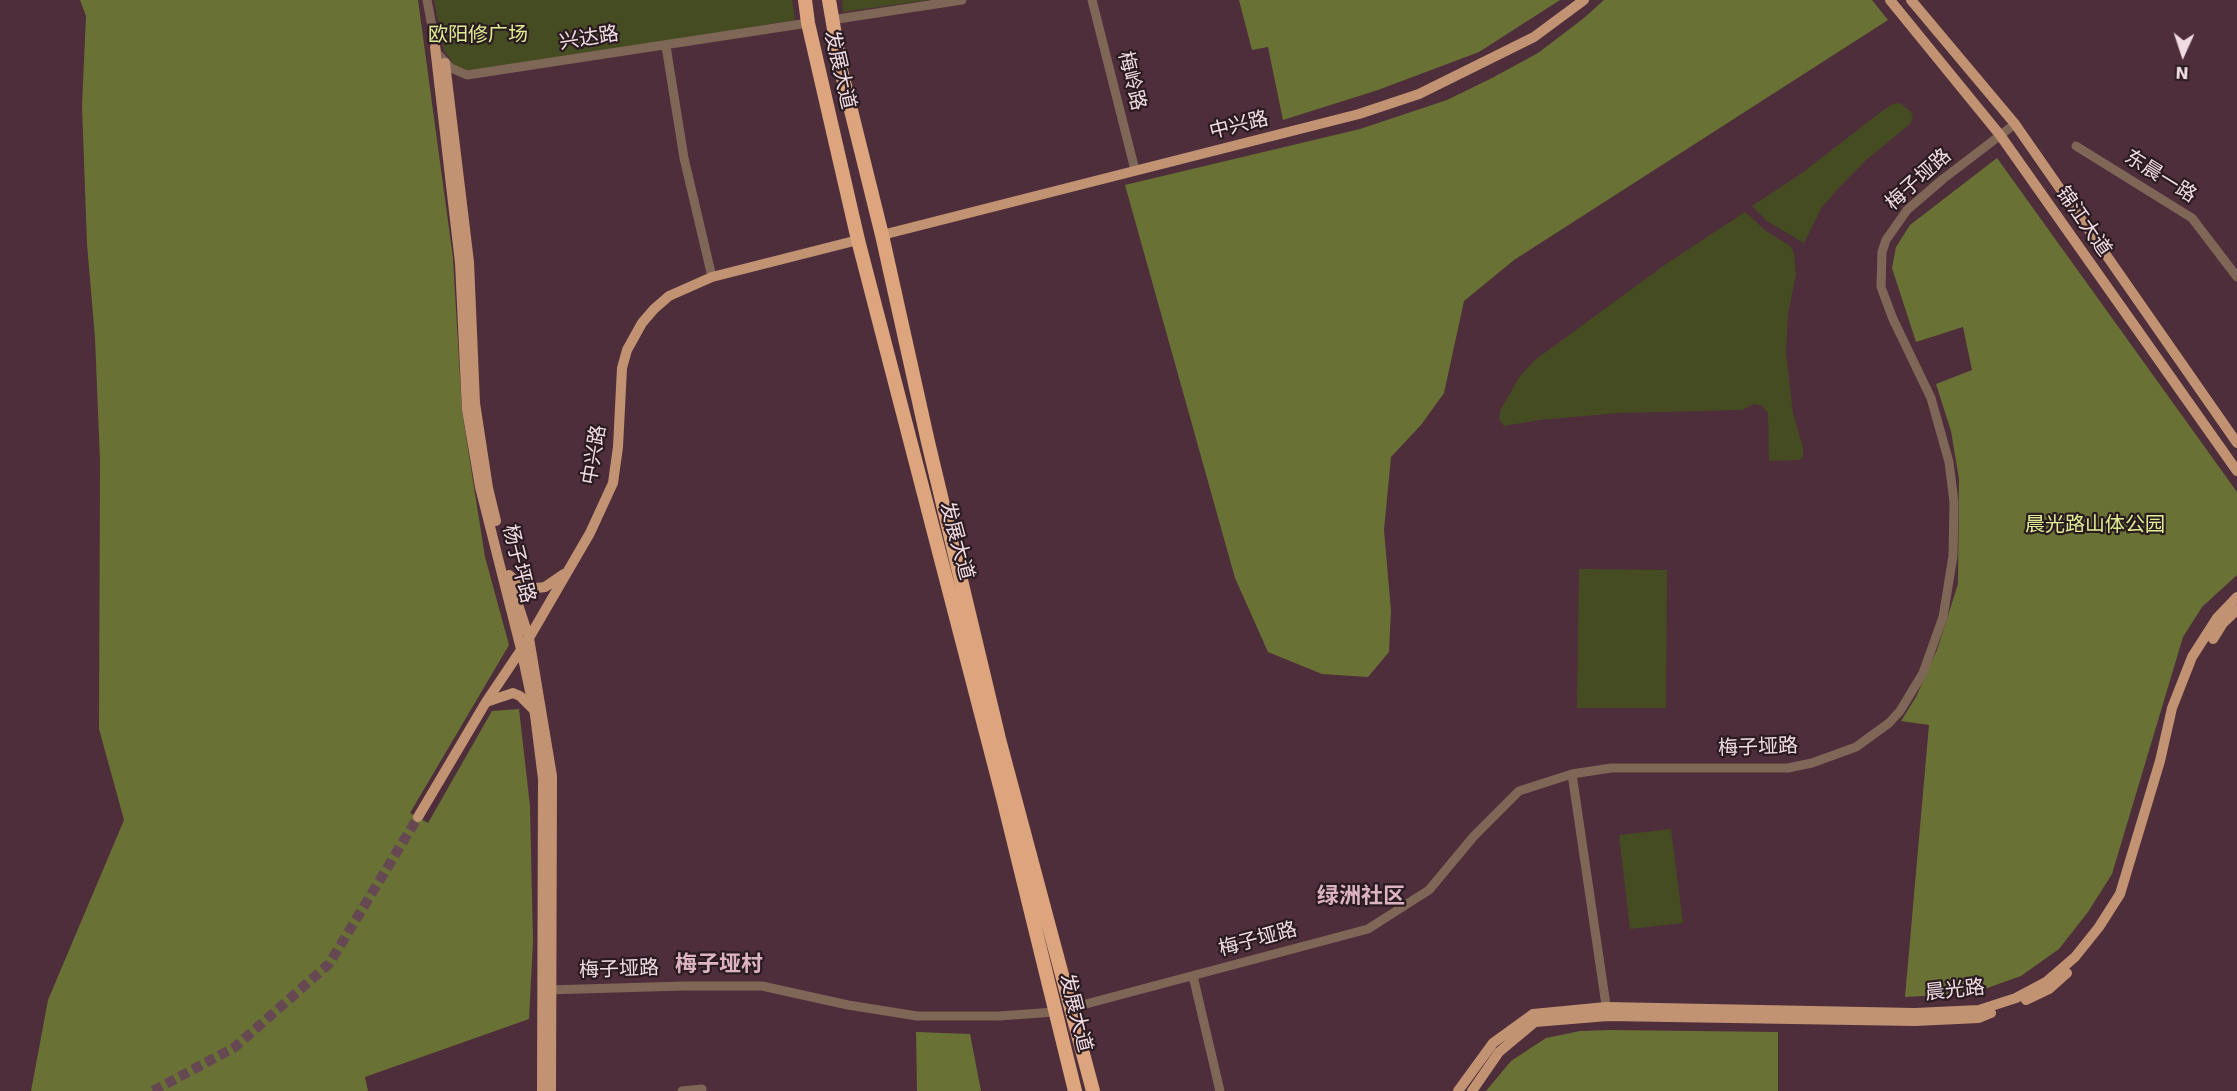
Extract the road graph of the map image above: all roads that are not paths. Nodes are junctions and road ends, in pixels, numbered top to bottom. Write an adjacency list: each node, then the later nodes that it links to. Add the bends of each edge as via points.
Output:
1 (427, 0): 12 (street)
2 (805, 0): 10 (highway, 发展大道)
3 (829, 0): 9 (highway, 发展大道)
4 (962, 0): 9 (street)
5 (1092, 0): 17 (street, 梅岭路)
6 (1584, 0): 17 (main road, 中兴路, via 1534,37 1419,94 1359,114)
7 (1890, 0): 15 (main road, 锦江大道)
8 (1911, 0): 14 (main road, 锦江大道)
9 (831, 20): 18 (highway, 发展大道)
10 (808, 23): 11 (street, 兴达路); 19 (highway, 发展大道)
11 (666, 46): 13 (street, 兴达路, via 474,75 460,73); 20 (street, via 684,158)
12 (435, 47): 13 (street); 25 (main road, 杨子坪路, via 460,263 467,410 480,487)
13 (445, 63): 25 (main road, 杨子坪路, via 469,262 475,403)
14 (2015, 124): 15 (street, 梅子垭路); 22 (main road, 锦江大道)
15 (2000, 135): 23 (main road, 锦江大道); 32 (street, 梅子垭路, via 1907,210 1882,252 1881,287 1931,398 1949,462 1954,502 1953,556 1943,617 1923,673 1900,711 1856,747 1788,768 1611,768)
16 (2076, 146): 21 (street, 东晨一路, via 2192,218)
17 (1135, 170): 18 (main road, 中兴路)
18 (882, 235): 36 (highway, 发展大道, via 999,739)
19 (858, 240): 20 (main road, 中兴路); 38 (highway, 发展大道, via 1003,798)
20 (712, 277): 24 (main road, 中兴路, via 669,296 634,335 622,368 613,483)
21 (2237, 277)
22 (2237, 443)
23 (2237, 471)
24 (568, 571): 25 (main road, via 537,588); 28 (main road, 中兴路)
25 (504, 574): 28 (main road); 29 (main road, 杨子坪路)
26 (2237, 597): 37 (main road, 晨光路, via 2217,618 2188,667 2172,708 2120,894 2075,957 2046,982 1979,1011)
27 (2237, 610): 37 (main road, 晨光路, via 2223,623 2197,663 2179,710 2126,896 2079,962 2049,988 1979,1018 1915,1021)
28 (529, 638): 29 (main road, 中兴路); 35 (main road, via 552,776)
29 (521, 649): 30 (main road, 中兴路); 31 (main road, 杨子坪路)
30 (486, 702): 31 (main road, via 513,693 527,702); 33 (main road, 中兴路)
31 (535, 715): 35 (main road, 杨子坪路, via 543,779)
32 (1572, 774): 34 (street, 梅子垭路, via 1519,791 1474,836 1429,890 1368,929); 37 (street)
33 (418, 817)
34 (1193, 976): 36 (street, 梅子垭路); 45 (street)
35 (546, 990): 38 (street, 梅子垭路, via 762,986 917,1016); 40 (main road, 杨子坪路); 41 (main road)
36 (1071, 1008): 44 (highway, 发展大道)
37 (1607, 1011): 46 (main road, 晨光路, via 1533,1014 1493,1043); 47 (main road, 晨光路, via 1535,1022 1499,1052)
38 (1054, 1012): 43 (highway, 发展大道)
39 (702, 1089): 42 (street)
40 (542, 1091)
41 (551, 1091)
42 (682, 1091)
43 (1075, 1091)
44 (1093, 1091)
45 (1220, 1091)
46 (1458, 1091)
47 (1472, 1091)

